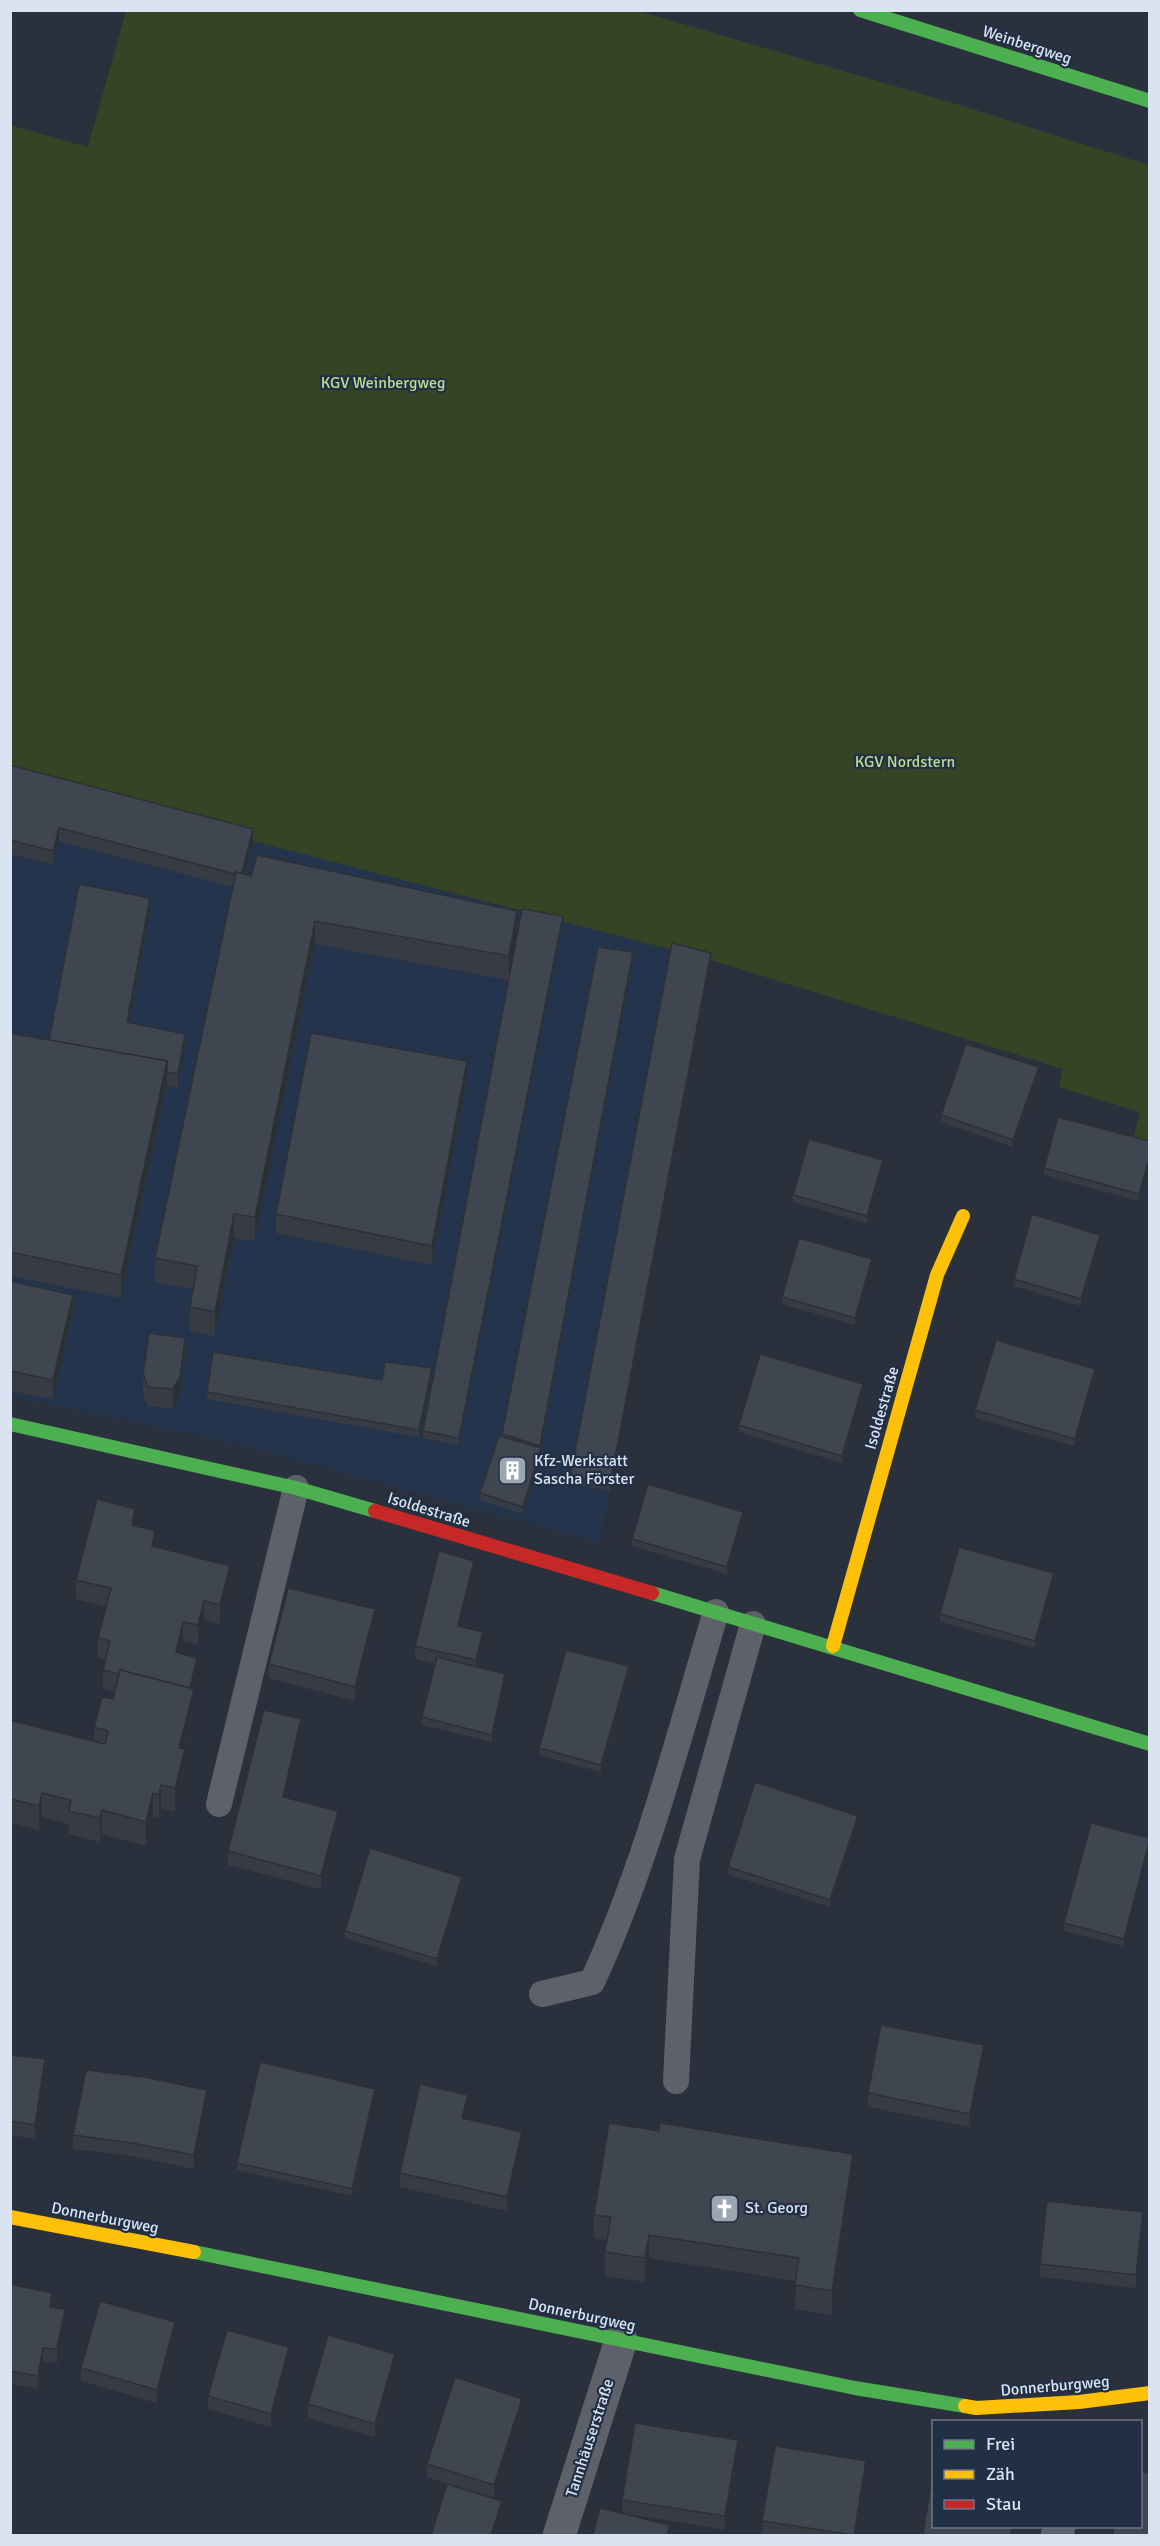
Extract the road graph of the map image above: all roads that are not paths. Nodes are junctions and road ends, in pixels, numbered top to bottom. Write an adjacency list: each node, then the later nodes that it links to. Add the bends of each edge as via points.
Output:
1 (860, 10): 2 (street, Weinbergweg)
2 (1149, 102)
3 (963, 1216): 8 (street, Isoldestraße, via 937,1275)
4 (10, 1424): 5 (street, Isoldestraße)
5 (296, 1488): 6 (street, Isoldestraße); 10 (lane)
6 (716, 1612): 7 (street, Isoldestraße); 11 (lane, via 646,1842 610,1944 592,1982)
7 (753, 1624): 8 (street, Isoldestraße); 12 (lane, via 687,1859)
8 (833, 1646): 9 (street, Isoldestraße)
9 (1149, 1744)
10 (219, 1804)
11 (542, 1994)
12 (676, 2081)
13 (10, 2217): 14 (street, Donnerburgweg)
14 (621, 2340): 16 (street, Donnerburgweg, via 855,2388 976,2408); 17 (street, Tannhäuserstraße)
15 (1149, 2393): 16 (street, Donnerburgweg)
16 (1077, 2412)
17 (559, 2535)

